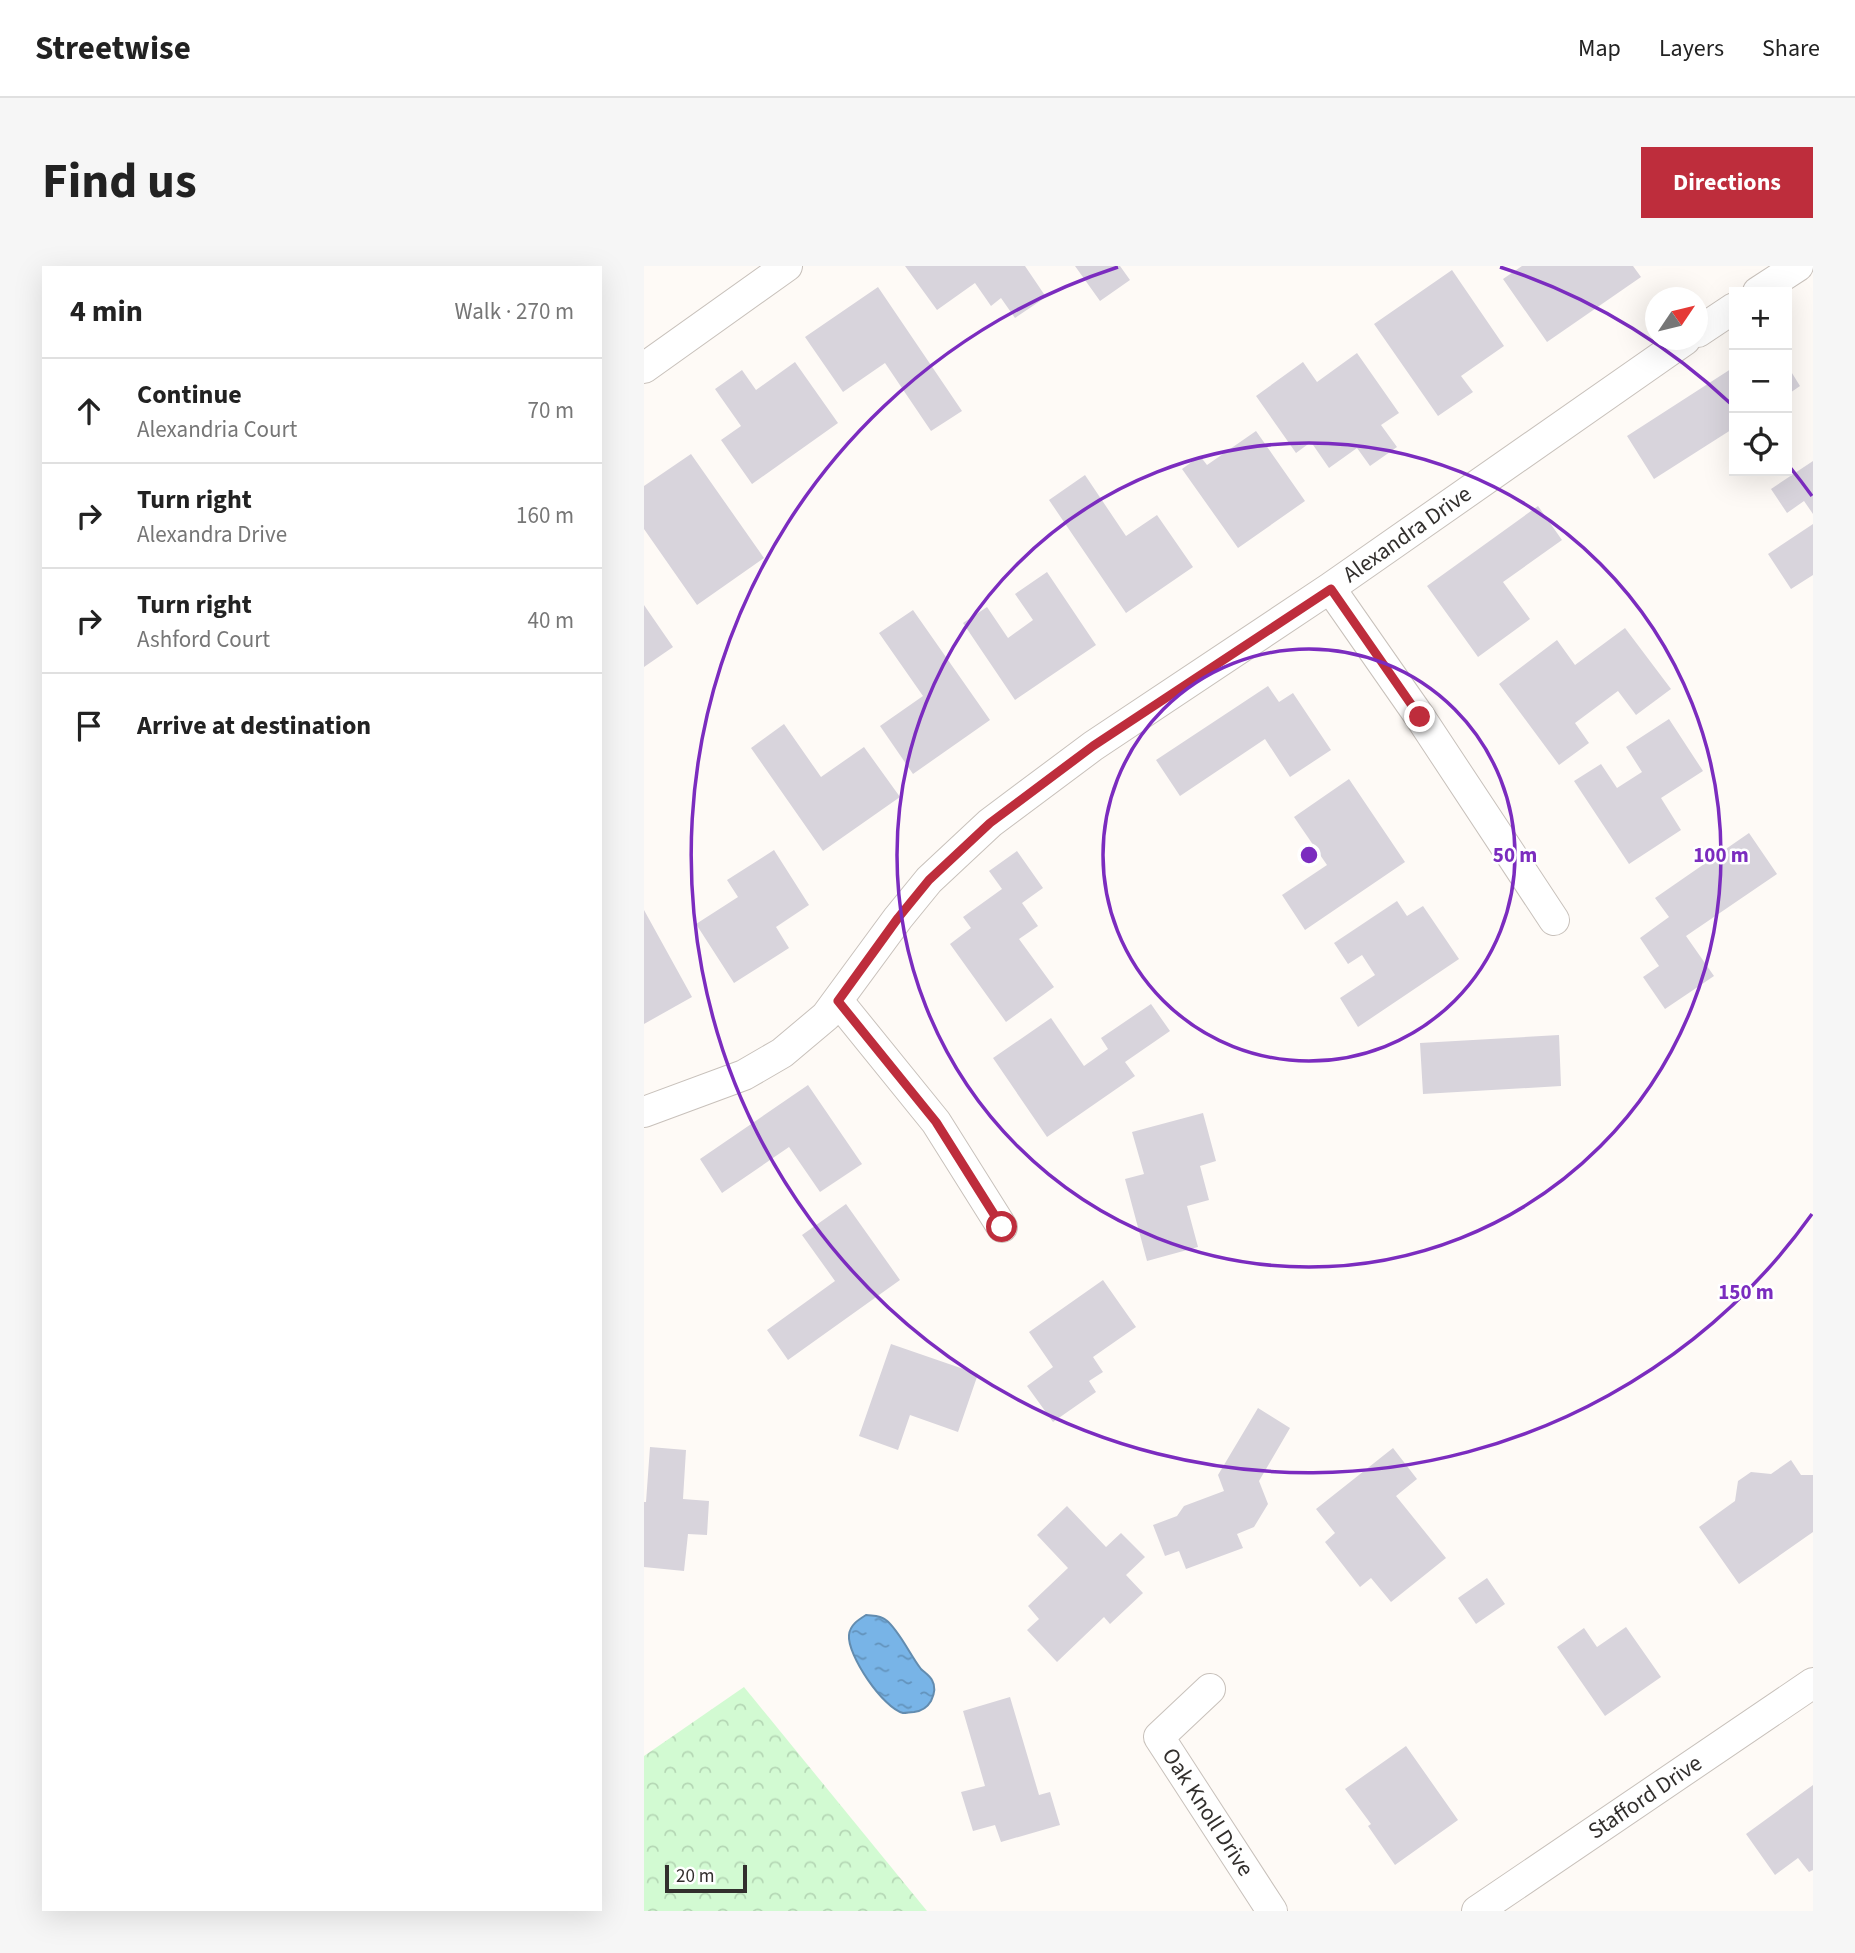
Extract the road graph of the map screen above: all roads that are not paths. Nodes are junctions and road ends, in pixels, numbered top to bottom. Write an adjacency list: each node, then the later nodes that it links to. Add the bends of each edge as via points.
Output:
1 (787, 266): 7 (street)
2 (1798, 266): 3 (street)
3 (1766, 287)
4 (1729, 311): 5 (street)
5 (1708, 325)
6 (1671, 350): 8 (street, Alexandra Drive)
7 (644, 368)
8 (1331, 589): 9 (street); 10 (street, Alexandra Drive, via 1093,746 990,823 929,880)
9 (1554, 920)
10 (838, 1001): 11 (street, Alexandra Drive, via 782,1053 744,1075); 12 (street, via 936,1122)
11 (644, 1112)
12 (1002, 1227)
13 (1813, 1683): 16 (street, Stafford Drive)
14 (1210, 1689): 15 (street, Oak Knoll Drive, via 1159,1737)
15 (1272, 1911)
16 (1477, 1911)

